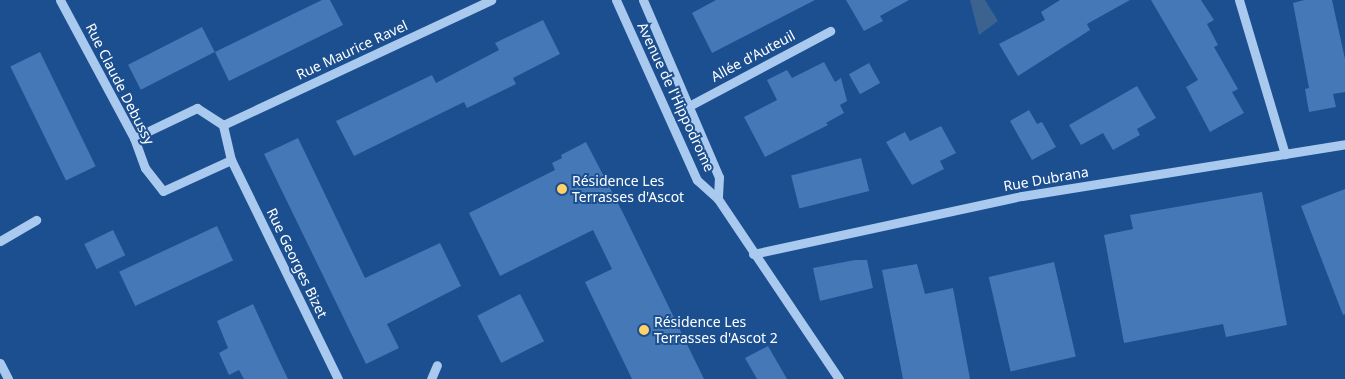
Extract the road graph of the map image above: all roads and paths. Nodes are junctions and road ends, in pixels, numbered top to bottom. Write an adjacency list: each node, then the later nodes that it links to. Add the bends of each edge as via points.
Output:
1 (60, 0): 9 (street, Rue Claude Debussy)
2 (491, 0): 8 (street, Rue Maurice Ravel)
3 (616, 0): 13 (street, Avenue de l'Hippodrome, via 697,180)
4 (643, 0): 7 (street, Avenue de l'Hippodrome)
5 (1239, 0): 11 (street)
6 (830, 31): 7 (street, Allée d'Auteuil)
7 (689, 106): 13 (street, Avenue de l'Hippodrome, via 719,177)
8 (224, 125): 9 (street, via 197,108); 12 (street)
9 (134, 138): 12 (street, Rue Claude Debussy, via 145,168 162,191)
10 (1345, 144): 11 (street, Rue Dubrana)
11 (1286, 154): 16 (street, Rue Dubrana, via 1022,196)
12 (231, 160): 20 (street, Rue Georges Bizet)
13 (718, 199): 16 (street, Avenue de l'Hippodrome)
14 (36, 220): 15 (street)
15 (0, 241)
16 (753, 254): 22 (street, Avenue de l'Hippodrome)
17 (0, 363): 19 (street)
18 (437, 366): 21 (street)
19 (8, 379)
20 (338, 379)
21 (431, 379)
22 (838, 379)

